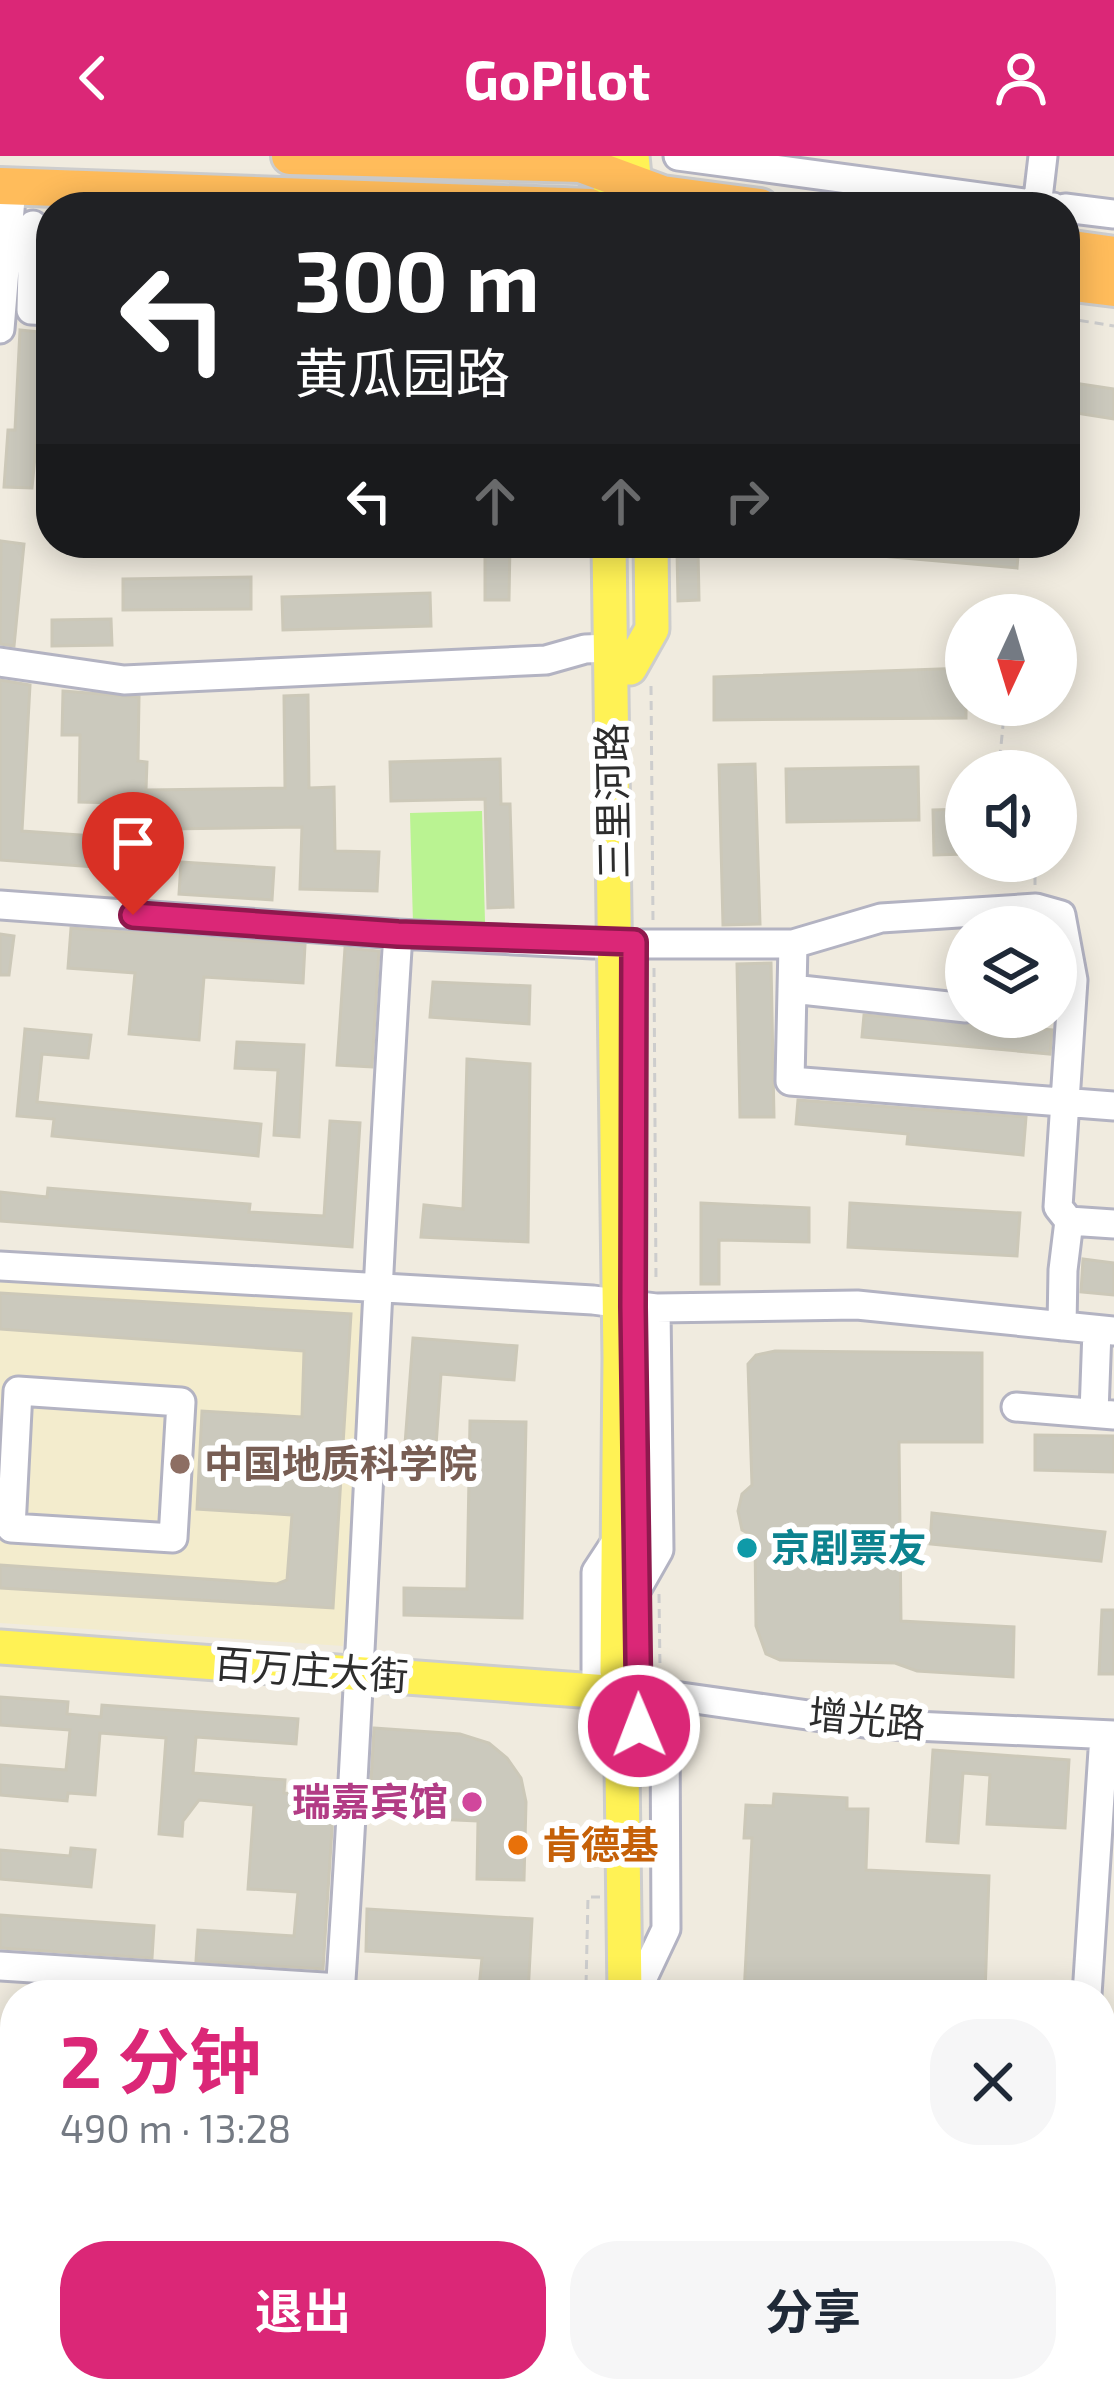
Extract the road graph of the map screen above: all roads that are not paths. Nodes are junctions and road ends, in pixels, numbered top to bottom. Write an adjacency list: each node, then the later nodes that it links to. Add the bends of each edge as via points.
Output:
1 (290, 156): 5 (highway, via 581,164)
2 (678, 156): 6 (street)
3 (1043, 156): 7 (street)
4 (6, 186): 5 (highway); 10 (street)
5 (620, 188)
6 (936, 192)
7 (1039, 192)
8 (1080, 210): 9 (street)
9 (1114, 214)
10 (23, 225): 15 (street); 16 (street)
11 (1080, 250): 12 (highway)
12 (1114, 255)
13 (1080, 283): 14 (highway)
14 (1114, 288)
15 (36, 310)
16 (0, 328)
17 (610, 558): 20 (main road, 三里河路)
18 (627, 558): 20 (main road, 三里河路)
19 (651, 558): 20 (main road, 三里河路, via 652,629)
20 (620, 658): 21 (street, via 585,649 546,660 124,680); 25 (main road, 三里河路)
21 (0, 662)
22 (0, 905): 24 (street)
23 (945, 914): 26 (street, via 881,918)
24 (398, 934): 25 (street); 35 (street)
25 (625, 943): 26 (street); 36 (main road, 三里河路)
26 (793, 944): 27 (street)
27 (792, 989): 28 (street); 30 (street, via 790,1081)
28 (945, 1006)
29 (1063, 1038): 30 (street)
30 (1065, 1102): 31 (street); 32 (street, via 1058,1207)
31 (1114, 1106)
32 (1070, 1221): 33 (street); 37 (street)
33 (1114, 1223)
34 (0, 1266): 35 (street)
35 (375, 1288): 36 (street); 43 (street)
36 (636, 1307): 37 (street, via 857,1305); 44 (main road, 三里河路, via 649,1589); 44 (main road, 三里河路, via 619,1537 617,1671)
37 (1062, 1326): 38 (street)
38 (1106, 1330): 40 (street)
39 (1016, 1407): 40 (street)
40 (1104, 1414)
41 (7, 1459): 41 (street, via 18,1391 181,1402 173,1538 11,1528)
42 (0, 1647): 43 (main road, 百万庄大街)
43 (360, 1674): 44 (main road, 百万庄大街); 48 (street)
44 (629, 1693): 45 (street, 增光路, via 871,1724); 49 (main road, 三里河路)
45 (1109, 1735): 50 (street)
46 (0, 1966): 47 (street)
47 (190, 1980)
48 (341, 1980)
49 (630, 1980)
50 (1088, 1980)

